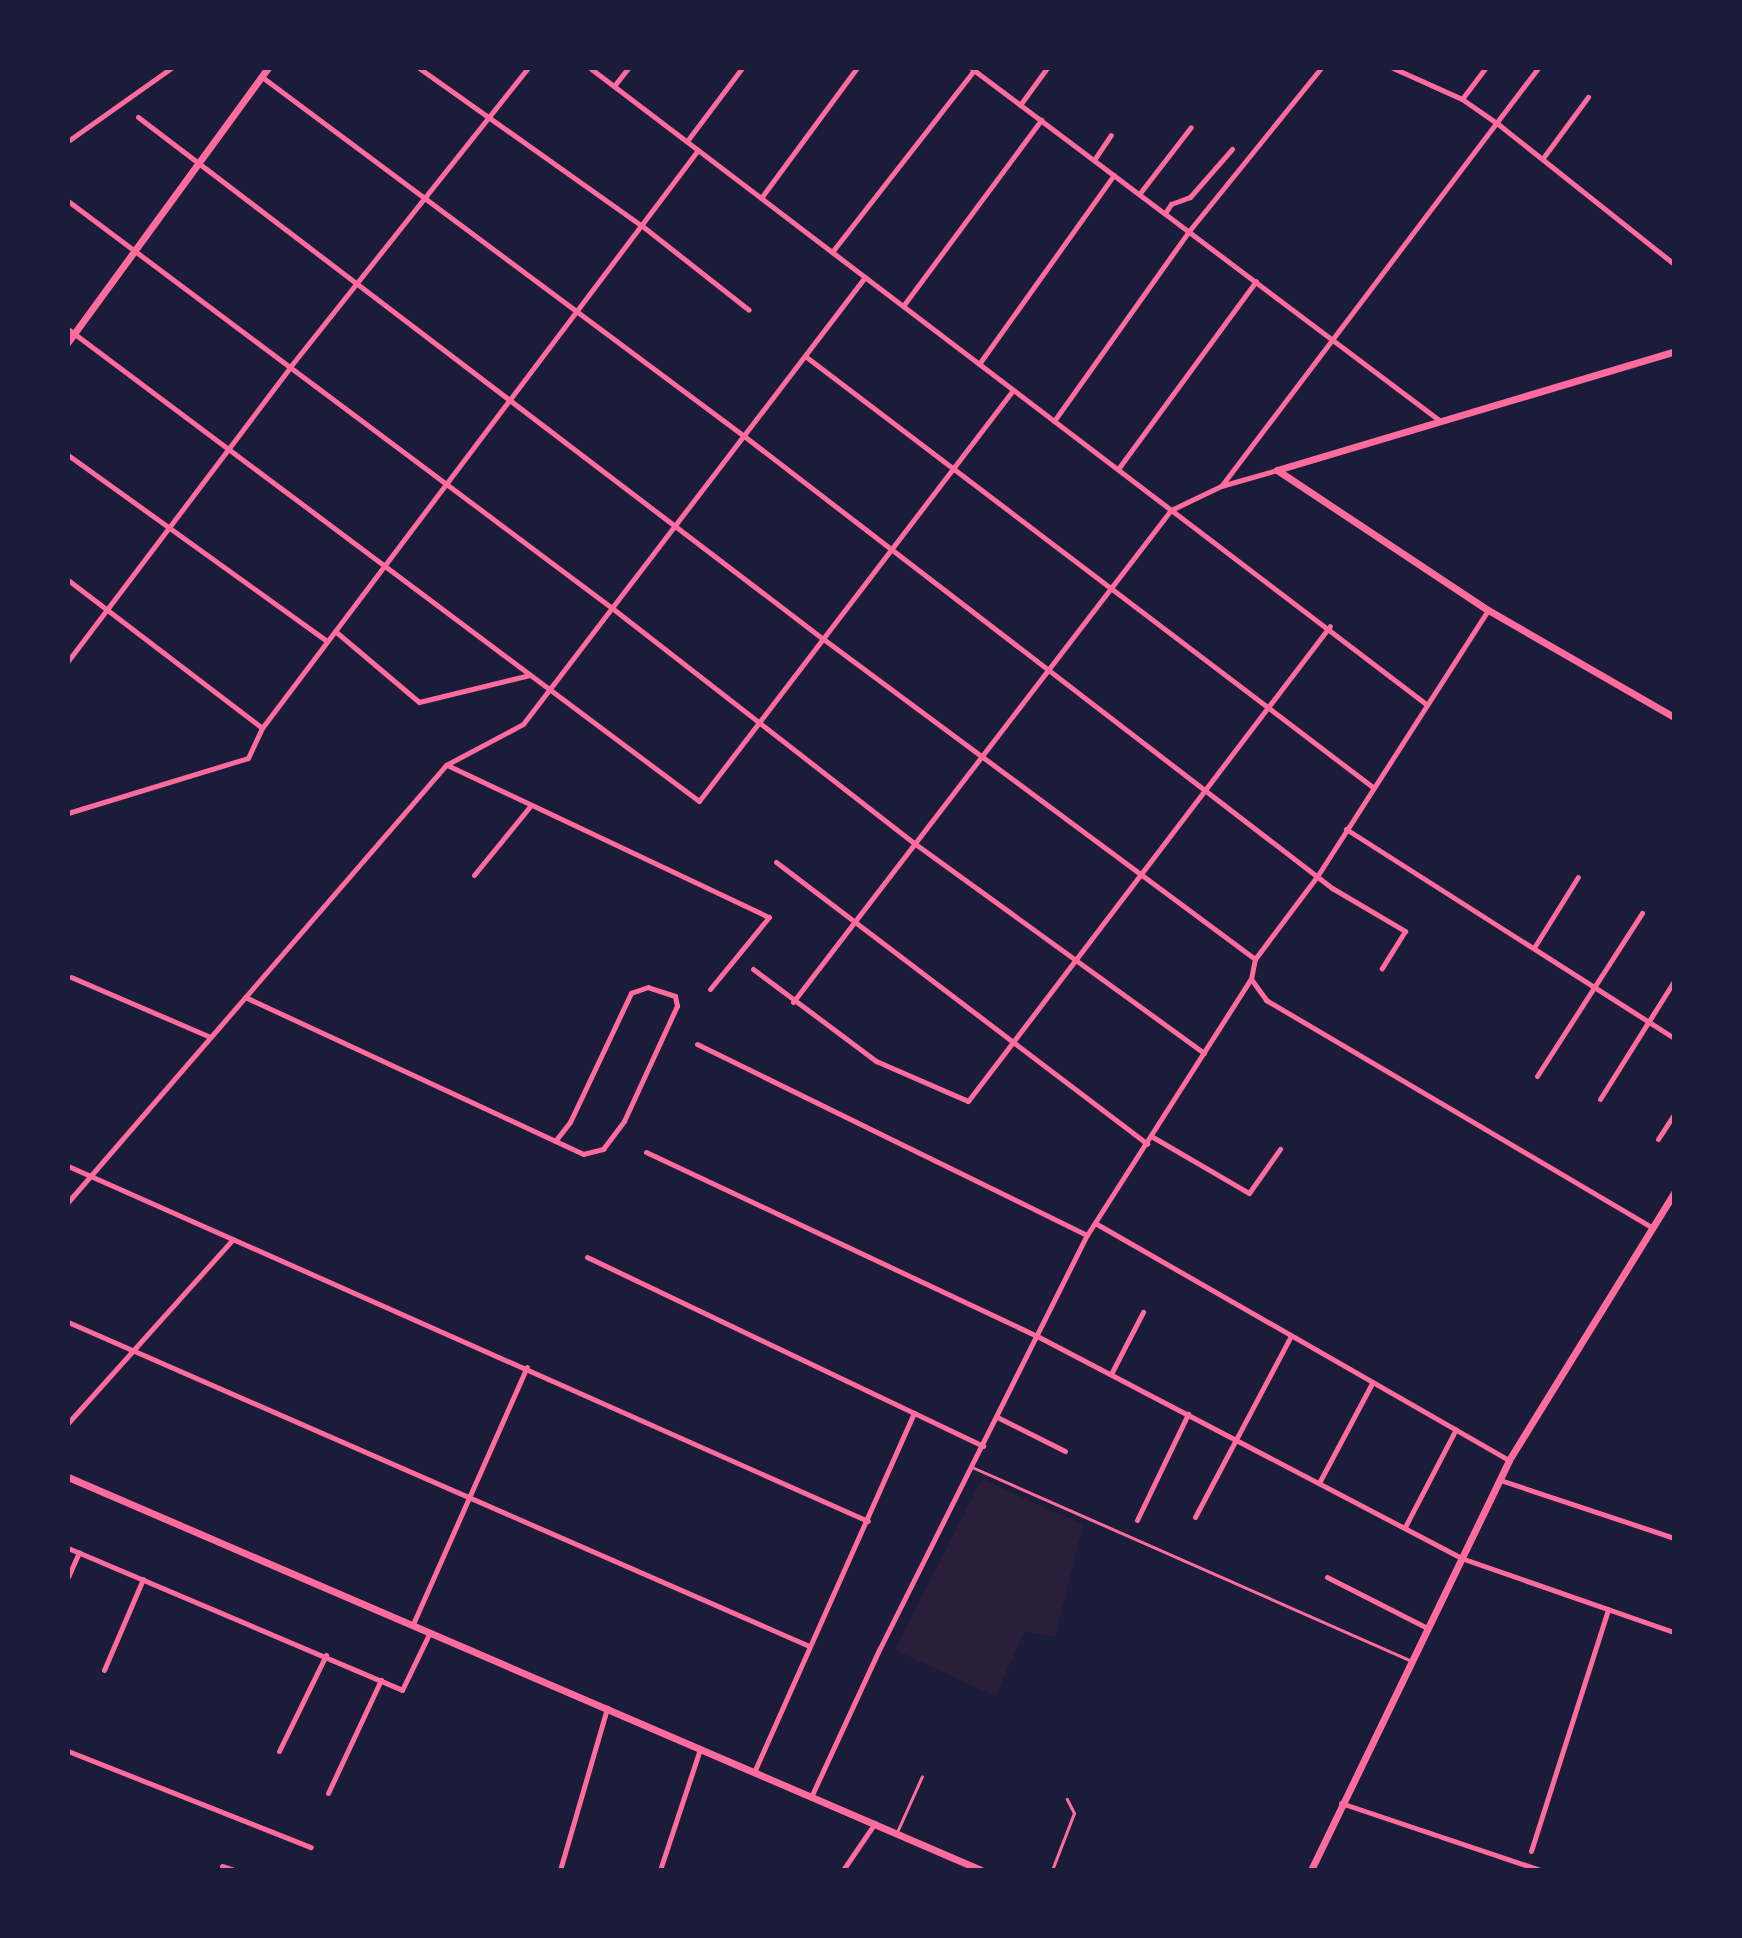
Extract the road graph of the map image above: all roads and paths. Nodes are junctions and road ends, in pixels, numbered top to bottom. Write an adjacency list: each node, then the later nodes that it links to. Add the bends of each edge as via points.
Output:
1 (171, 68): 26 (street)
2 (268, 68): 15 (street)
3 (419, 68): 22 (street)
4 (528, 68): 22 (street)
5 (590, 68): 16 (street)
6 (628, 68): 16 (street)
7 (742, 68): 27 (street)
8 (857, 68): 35 (street)
9 (1047, 68): 19 (street)
10 (1321, 68): 40 (street)
11 (1393, 68): 18 (street)
12 (1485, 68): 18 (street)
13 (1538, 68): 23 (street)
14 (972, 69): 19 (street); 42 (street)
15 (262, 77): 32 (street); 36 (street)
16 (614, 86): 27 (street)
17 (1588, 97): 30 (street)
18 (1462, 99): 23 (street)
19 (1020, 105): 21 (street)
20 (138, 117): 32 (street)
21 (1041, 120): 31 (street); 47 (street)
22 (489, 121): 36 (street); 39 (street)
23 (1498, 124): 30 (street); 51 (street)
24 (1191, 127): 34 (street)
25 (1111, 135): 31 (street)
26 (68, 141)
27 (687, 141): 29 (street)
28 (1232, 149): 38 (street, via 1190,197 1171,204)
29 (698, 150): 35 (street); 39 (street)
30 (1543, 158): 43 (street)
31 (1094, 160): 33 (street)
32 (198, 163): 41 (street); 45 (street)
33 (1114, 175): 34 (street); 55 (street)
34 (1140, 193): 38 (street)
35 (761, 198): 42 (street)
36 (426, 199): 45 (street); 48 (street)
37 (68, 201): 41 (street)
38 (1165, 213): 40 (street)
39 (641, 225): 48 (street); 49 (street)
40 (1189, 231): 46 (street); 60 (street)
41 (134, 251): 50 (street); 56 (street)
42 (832, 252): 44 (street)
43 (1674, 264)
44 (865, 277): 47 (street); 54 (street)
45 (358, 281): 56 (street); 58 (street)
46 (1256, 281): 51 (street); 65 (street)
47 (903, 306): 55 (street)
48 (576, 310): 58 (street); 61 (street)
49 (749, 310)
50 (71, 331): 52 (street); 62 (street)
51 (1336, 338): 59 (street); 68 (street)
52 (68, 342)
53 (1674, 352): 59 (street)
54 (805, 356): 61 (street); 64 (street)
55 (979, 364): 57 (street)
56 (290, 367): 62 (street); 67 (street)
57 (1013, 390): 60 (street); 64 (street)
58 (511, 396): 67 (street); 70 (street)
59 (1439, 420): 66 (street)
60 (1054, 421): 65 (street)
61 (744, 436): 70 (street); 72 (street)
62 (230, 448): 71 (street); 73 (street)
63 (68, 455): 71 (street)
64 (954, 466): 72 (street); 75 (street)
65 (1118, 469): 69 (street)
66 (1277, 470): 68 (street); 77 (street)
67 (445, 484): 73 (street); 76 (street)
68 (1221, 486): 69 (street)
69 (1171, 510): 75 (street); 79 (street)
70 (677, 523): 76 (street); 81 (street)
71 (170, 529): 78 (street); 82 (street)
72 (891, 549): 81 (street); 84 (street)
73 (385, 563): 80 (street); 85 (street)
74 (68, 580): 78 (street)
75 (1111, 590): 84 (street); 88 (street)
76 (612, 608): 86 (street); 90 (street)
77 (1488, 610): 87 (street); 89 (street)
78 (109, 611): 83 (street); 91 (street)
79 (1330, 626): 87 (street); 88 (street)
80 (335, 631): 82 (street); 85 (street, via 419,702)
81 (822, 638): 90 (street); 92 (street)
82 (327, 641): 91 (street)
83 (68, 661)
84 (1046, 672): 92 (street); 95 (street)
85 (530, 675): 86 (street)
86 (549, 690): 90 (street, via 699,801); 93 (street, via 523,724)
87 (1426, 704): 94 (street)
88 (1266, 709): 94 (street); 95 (street)
89 (1674, 717)
90 (758, 721): 99 (street)
91 (262, 728): 97 (street, via 248,758 238,763)
92 (981, 755): 99 (street); 101 (street)
93 (446, 765): 96 (street); 117 (street)
94 (1374, 788): 98 (street)
95 (1203, 790): 101 (street); 103 (street)
96 (531, 805): 102 (street); 116 (street, via 769,917)
97 (68, 813)
98 (1346, 829): 103 (street); 107 (street)
99 (914, 843): 106 (street); 108 (street)
100 (776, 862): 106 (street)
101 (1140, 872): 108 (street); 109 (street)
102 (474, 875)
103 (1318, 875): 109 (street); 110 (street, via 1405,931)
104 (1578, 877): 107 (street)
105 (1642, 913): 115 (street)
106 (855, 921): 118 (street); 122 (street)
107 (1535, 946): 115 (street)
108 (1073, 958): 122 (street); 124 (street)
109 (1255, 959): 113 (street)
110 (1382, 968)
111 (753, 969): 118 (street)
112 (71, 977): 120 (street)
113 (1251, 979): 124 (street); 139 (street, via 1266,1000)
114 (1674, 981): 119 (street)
115 (1594, 985): 119 (street); 125 (street)
116 (710, 989)
117 (245, 997): 120 (street); 130 (street)
118 (793, 1002): 122 (street, via 876,1061 968,1101)
119 (1649, 1021): 121 (street); 126 (street)
120 (210, 1037): 135 (street)
121 (1674, 1038)
122 (1011, 1040): 131 (street)
123 (697, 1044): 140 (street)
124 (1204, 1053): 128 (street)
125 (1537, 1076)
126 (1600, 1099)
127 (1674, 1114): 129 (street)
128 (1151, 1136): 131 (street); 132 (street, via 1249,1193)
129 (1658, 1139)
130 (555, 1141): 130 (street, via 583,1154 603,1149 624,1121 677,1006 672,994 648,987 631,993 570,1122)
131 (1147, 1144): 138 (street)
132 (1280, 1149)
133 (646, 1152): 145 (street)
134 (68, 1166): 135 (street)
135 (90, 1176): 137 (street); 141 (street)
136 (1674, 1193): 139 (street)
137 (68, 1202)
138 (1095, 1223): 140 (street); 146 (street)
139 (1651, 1227): 159 (street)
140 (1087, 1235): 145 (street)
141 (233, 1239): 147 (street); 148 (street)
142 (587, 1257): 151 (street)
143 (1143, 1312): 149 (street)
144 (68, 1322): 147 (street)
145 (1037, 1336): 149 (street); 153 (street)
146 (1291, 1336): 150 (street); 156 (street)
147 (132, 1350): 154 (street); 164 (street)
148 (527, 1367): 164 (street); 167 (street)
149 (1111, 1374): 152 (street)
150 (1372, 1383): 155 (street); 163 (street)
151 (914, 1413): 157 (street); 167 (street)
152 (1188, 1414): 156 (street); 166 (street)
153 (997, 1417): 157 (street); 158 (street)
154 (68, 1423)
155 (1456, 1429): 159 (street); 168 (street)
156 (1239, 1440): 163 (street); 165 (street)
157 (983, 1446): 160 (street)
158 (1065, 1451)
159 (1509, 1460): 162 (street)
160 (974, 1468): 183 (lane); 193 (street, via 880,1648)
161 (68, 1477): 177 (street)
162 (1500, 1480): 169 (street); 172 (street)
163 (1320, 1481): 168 (street)
164 (469, 1498): 177 (street); 181 (street)
165 (1195, 1517)
166 (1137, 1520)
167 (868, 1521): 181 (street)
168 (1405, 1527): 172 (street)
169 (1674, 1538)
170 (68, 1548): 171 (street)
171 (79, 1552): 173 (street); 175 (street)
172 (1461, 1558): 176 (street); 178 (street)
173 (68, 1577)
174 (1327, 1577): 178 (street)
175 (143, 1579): 182 (street); 184 (street)
176 (1608, 1609): 180 (street); 199 (street)
177 (413, 1624): 179 (street)
178 (1427, 1628): 183 (street)
179 (430, 1631): 185 (street, via 402,1690); 186 (street)
180 (1674, 1632)
181 (807, 1645): 190 (street)
182 (326, 1655): 185 (street); 189 (street)
183 (1410, 1660): 195 (street)
184 (104, 1670)
185 (381, 1680): 192 (street)
186 (607, 1707): 187 (street); 202 (street)
187 (701, 1747): 190 (street); 203 (street)
188 (68, 1751): 198 (street)
189 (279, 1751)
190 (755, 1770): 193 (street)
191 (922, 1776): 197 (lane)
192 (328, 1793)
193 (810, 1798): 196 (street)
194 (1067, 1799): 206 (lane, via 1074,1813)
195 (1341, 1803): 207 (street); 208 (street)
196 (875, 1823): 197 (street); 204 (street)
197 (897, 1832): 205 (street)
198 (311, 1847)
199 (1531, 1851)
200 (222, 1866): 201 (street)
201 (234, 1870)
202 (560, 1870)
203 (660, 1870)
204 (843, 1870)
205 (981, 1870)
206 (1052, 1870)
207 (1311, 1870)
208 (1540, 1870)

